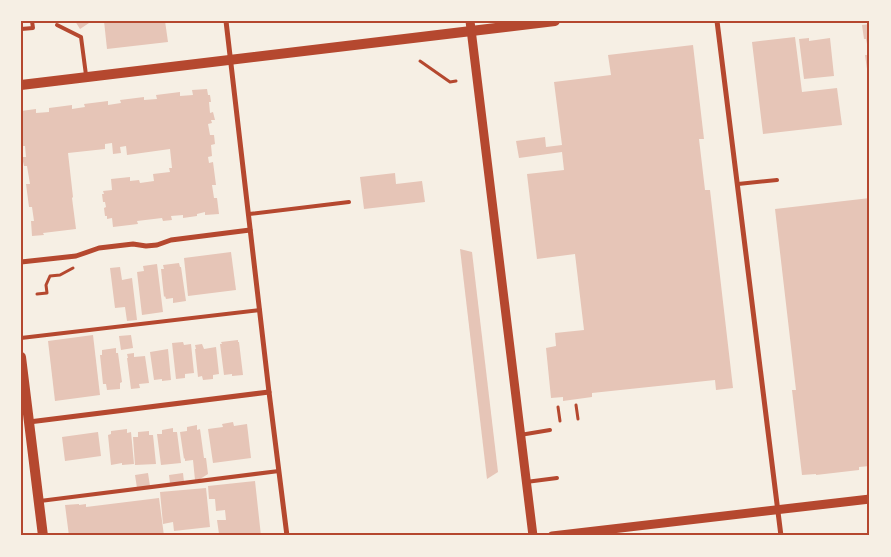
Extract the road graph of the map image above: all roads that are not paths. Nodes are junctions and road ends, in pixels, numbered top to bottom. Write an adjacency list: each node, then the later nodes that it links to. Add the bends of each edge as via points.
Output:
1 (32, 21): 7 (lane, via 33,28)
2 (226, 21): 8 (street)
3 (555, 21): 6 (main road)
4 (717, 21): 12 (street)
5 (57, 25): 9 (lane, via 81,38)
6 (470, 26): 8 (main road); 23 (street)
7 (21, 29)
8 (231, 60): 9 (main road); 14 (street)
9 (86, 77): 10 (main road)
10 (21, 85)
11 (777, 180): 12 (lane)
12 (738, 184): 29 (street)
13 (349, 202): 14 (lane)
14 (249, 214): 15 (street)
15 (250, 230): 16 (street, via 171,240 158,245 99,248 76,256); 17 (street)
16 (21, 262)
17 (260, 310): 18 (lane); 20 (street)
18 (21, 338)
19 (21, 358): 21 (main road)
20 (269, 392): 21 (street); 24 (street)
21 (29, 422): 28 (main road)
22 (550, 430): 23 (lane)
23 (520, 435): 26 (street)
24 (279, 471): 28 (lane); 31 (street)
25 (557, 478): 26 (lane)
26 (526, 482): 32 (street)
27 (870, 499): 29 (street)
28 (39, 501): 30 (main road)
29 (779, 509): 33 (street); 34 (street)
30 (43, 536)
31 (287, 536)
32 (533, 536)
33 (552, 536)
34 (782, 536)

